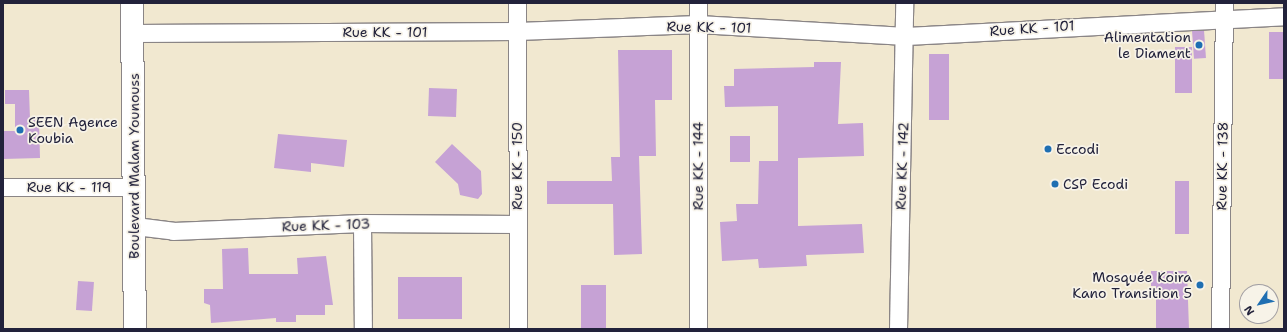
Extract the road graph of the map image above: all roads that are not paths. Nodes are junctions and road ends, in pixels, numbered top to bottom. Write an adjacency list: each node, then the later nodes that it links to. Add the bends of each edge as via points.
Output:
1 (132, 3): 9 (main road, Boulevard Malam Younouss)
2 (516, 3): 8 (street, Rue KK - 150)
3 (698, 3): 7 (street, Rue KK - 144)
4 (904, 3): 10 (street, Rue KK - 142)
5 (1224, 10): 6 (street, Rue KK - 101); 10 (street, Rue KK - 101); 21 (street, Rue KK - 138)
6 (1284, 16)
7 (698, 24): 8 (street, Rue KK - 101); 10 (street, Rue KK - 101); 19 (street, Rue KK - 144)
8 (517, 31): 9 (street, Rue KK - 101); 14 (street, Rue KK - 150)
9 (133, 33): 12 (main road, Boulevard Malam Younouss)
10 (906, 36): 20 (street, Rue KK - 142)
11 (3, 187): 12 (street, Rue KK - 119)
12 (134, 187): 15 (main road, Boulevard Malam Younouss)
13 (362, 223): 14 (street, Rue KK - 103); 15 (street, Rue KK - 103, via 173,231); 17 (street)
14 (517, 224): 18 (street, Rue KK - 150)
15 (135, 226): 16 (main road, Boulevard Malam Younouss)
16 (135, 329)
17 (363, 329)
18 (518, 329)
19 (698, 329)
20 (898, 329)
21 (1220, 329)

